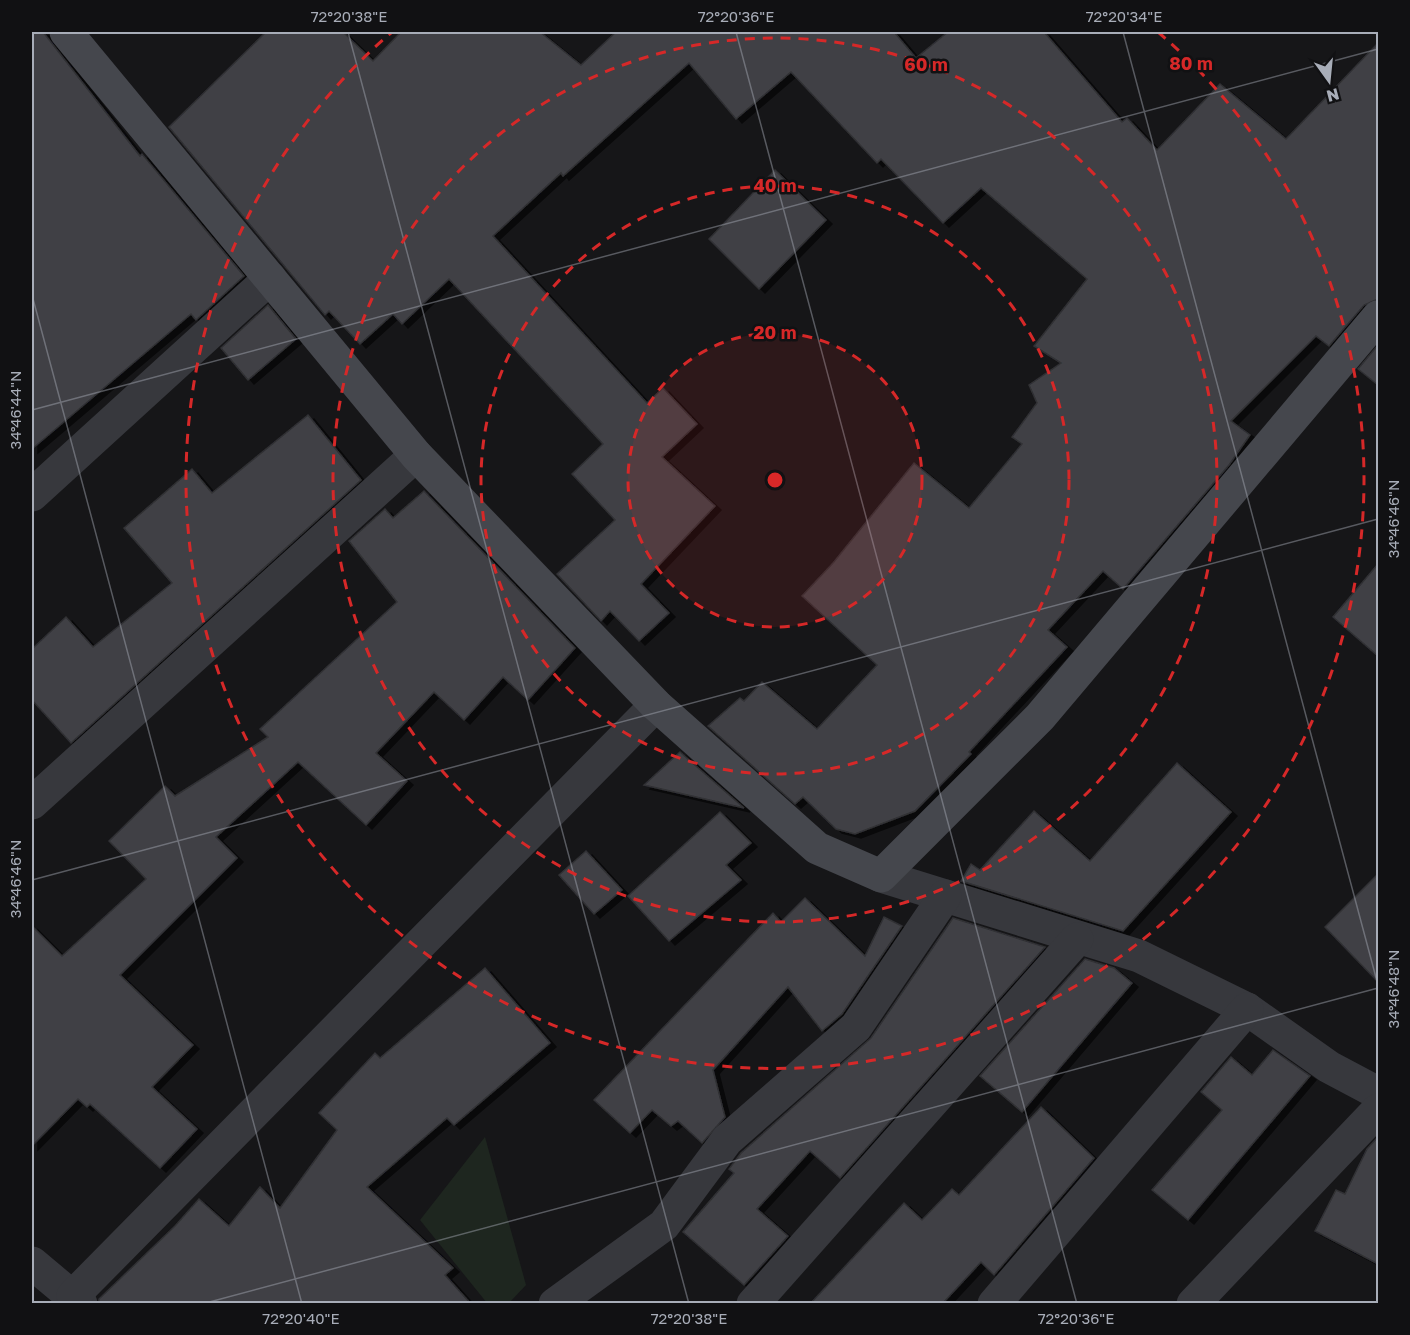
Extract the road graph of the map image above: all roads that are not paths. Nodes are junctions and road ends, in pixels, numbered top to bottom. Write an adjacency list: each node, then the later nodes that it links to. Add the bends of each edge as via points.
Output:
1 (66, 32): 2 (main road)
2 (270, 278): 4 (main road); 5 (street)
3 (1378, 317): 8 (main road, via 1040,717)
4 (416, 455): 6 (main road); 7 (street)
5 (32, 495)
6 (656, 705): 8 (main road, via 817,848); 15 (street)
7 (32, 803)
8 (881, 876): 9 (street)
9 (945, 896): 10 (street); 16 (street, via 855,1027 727,1140 664,1226)
10 (1077, 939): 11 (street, via 1138,956); 17 (street)
11 (1247, 1009): 12 (street, via 1329,1067); 18 (street)
12 (1372, 1079)
13 (1378, 1110): 19 (street)
14 (32, 1263): 15 (street)
15 (77, 1300)
16 (555, 1304)
17 (753, 1304)
18 (994, 1304)
19 (1193, 1304)

